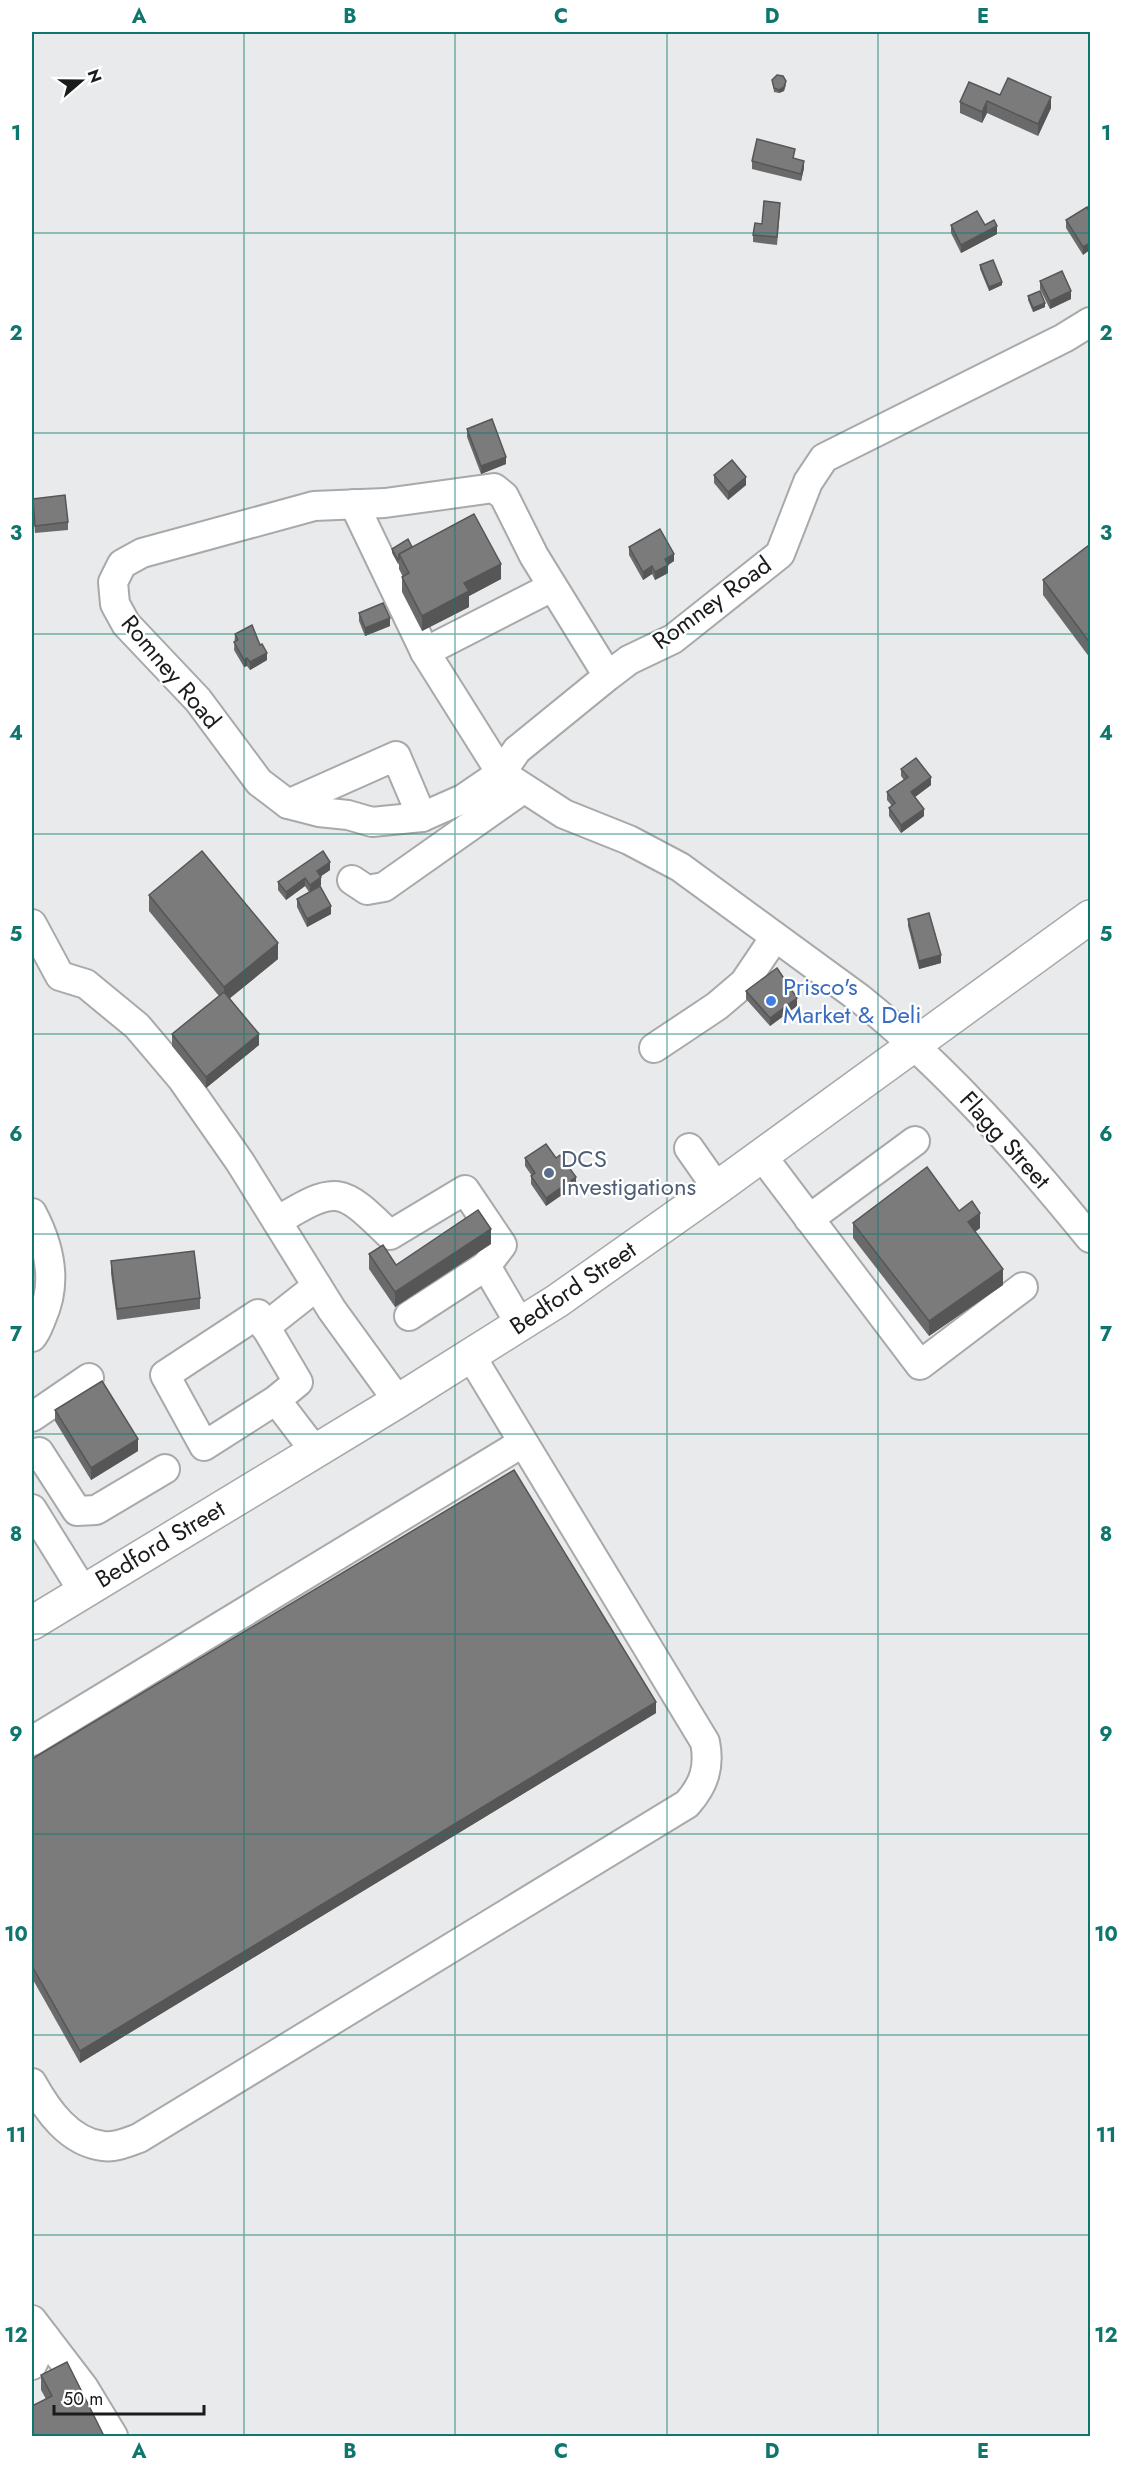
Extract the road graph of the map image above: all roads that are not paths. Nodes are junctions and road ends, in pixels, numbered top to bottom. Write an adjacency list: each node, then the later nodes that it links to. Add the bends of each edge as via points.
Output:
1 (1090, 322): 5 (street, Romney Road, via 1064,339 824,458 808,482 780,554 673,639 629,660)
2 (354, 504): 3 (street, Romney Road, via 494,488 504,496); 4 (street); 7 (street, Romney Road, via 314,506 142,553 122,564 113,582 115,604 126,624 198,700 259,782)
3 (552, 587): 4 (street); 5 (street)
4 (425, 652): 6 (street)
5 (608, 676): 6 (street, Romney Road, via 517,750)
6 (512, 781): 8 (street, Romney Road); 9 (street, via 384,887 367,891); 12 (street, via 564,814 629,840 680,867)
7 (288, 804): 8 (street, Romney Road, via 372,822); 8 (street, via 396,756)
8 (422, 817)
9 (352, 880)
10 (1090, 917): 13 (main road, Bedford Street)
11 (32, 924): 21 (street, via 60,976 86,984 137,1026 182,1079)
12 (775, 937): 13 (street, via 841,984); 14 (street, via 744,983)
13 (914, 1047): 17 (main road, Bedford Street); 22 (street, Flagg Street, via 1033,1170)
14 (654, 1048)
15 (915, 1141): 20 (street)
16 (689, 1148): 18 (street)
17 (762, 1156): 18 (main road, Bedford Street); 20 (street)
18 (717, 1188): 27 (main road, Bedford Street)
19 (32, 1213): 29 (street, via 48,1252 51,1280 46,1308)
20 (810, 1219): 25 (street, via 920,1365)
21 (277, 1221): 23 (street, via 328,1196 346,1197 390,1235 465,1190 502,1245); 24 (street)
22 (1090, 1238)
23 (486, 1266): 26 (street); 27 (street)
24 (317, 1286): 28 (street); 33 (street)
25 (1023, 1287)
26 (409, 1316)
27 (520, 1324): 30 (main road, Bedford Street)
28 (266, 1327): 32 (street, via 298,1382); 32 (street, via 258,1314 165,1375 204,1446)
29 (32, 1337)
30 (471, 1356): 33 (main road, Bedford Street); 35 (street)
31 (89, 1378): 34 (street)
32 (276, 1400): 37 (street)
33 (398, 1401): 37 (main road, Bedford Street)
34 (32, 1417)
35 (522, 1443): 42 (street); 43 (street, via 705,1742 708,1756 699,1790 687,1804 139,2138 103,2146 83,2140 60,2123)
36 (34, 1447): 38 (street, via 76,1511 96,1510)
37 (315, 1451): 40 (main road, Bedford Street)
38 (165, 1469)
39 (32, 1509): 40 (street)
40 (83, 1591): 41 (main road, Bedford Street)
41 (32, 1623)
42 (32, 1741)
43 (32, 2083)
44 (38, 2328): 45 (street); 46 (street, via 84,2388)
45 (32, 2365)
46 (113, 2436)

